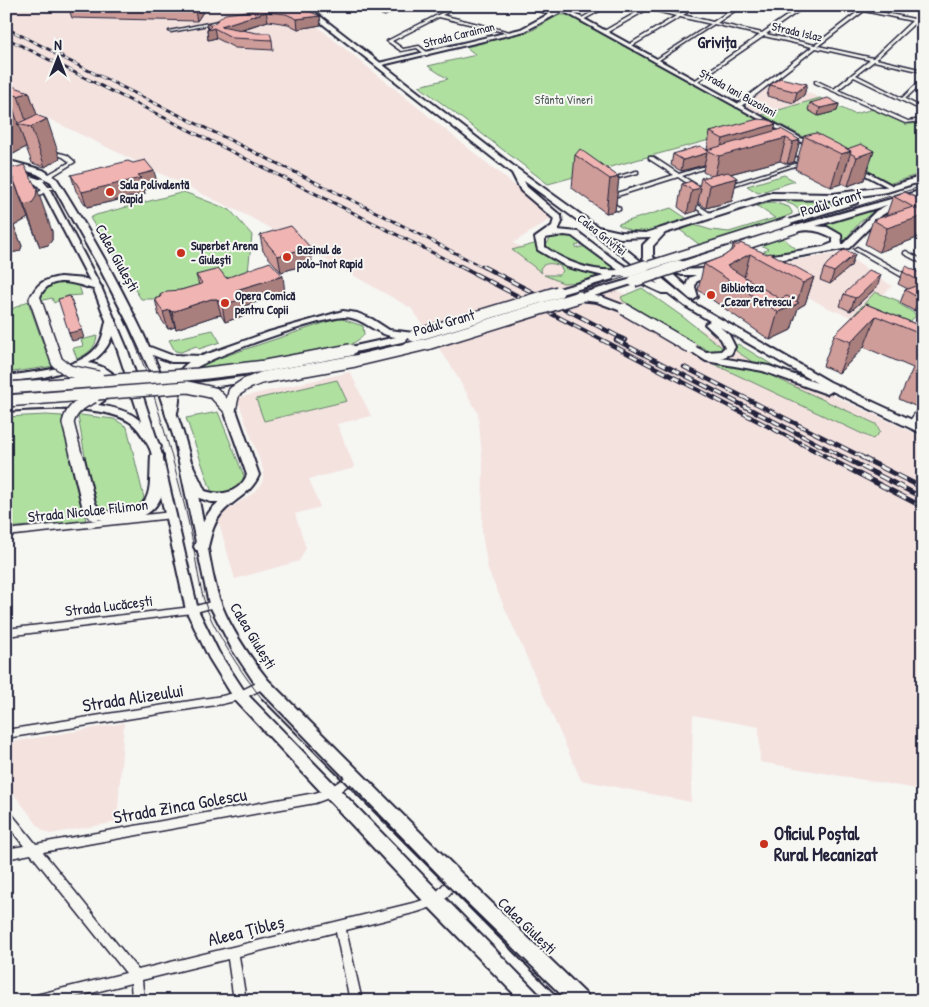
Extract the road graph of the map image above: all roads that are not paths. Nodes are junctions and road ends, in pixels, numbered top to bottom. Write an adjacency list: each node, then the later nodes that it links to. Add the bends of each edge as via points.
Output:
1 (401, 6): 16 (street)
2 (458, 6): 19 (street)
3 (522, 6): 17 (street)
4 (606, 6): 21 (street)
5 (638, 6): 11 (street, Strada Islaz)
6 (696, 6): 20 (street)
7 (740, 6): 25 (street)
8 (804, 6): 29 (street)
9 (844, 6): 14 (street)
10 (868, 6): 14 (street)
11 (649, 7): 20 (street, Strada Islaz); 27 (street)
12 (566, 8): 17 (street, Strada Caraiman); 18 (street, Strada Iani Buzoiani)
13 (305, 9): 35 (main road, Calea Griviței)
14 (863, 10): 22 (street); 31 (street)
15 (923, 13): 22 (street)
16 (384, 14)
17 (555, 14): 18 (street, Strada Iani Buzoiani); 28 (street, Strada Caraiman)
18 (572, 14): 21 (street, Strada Iani Buzoiani)
19 (440, 16): 28 (street); 32 (street, via 389,42 402,50 418,48)
20 (680, 16): 25 (street, Strada Islaz); 30 (street)
21 (582, 19): 27 (street, Strada Iani Buzoiani)
22 (914, 20): 24 (street); 33 (street)
23 (225, 21): 26 (street)
24 (923, 22)
25 (715, 23): 29 (street, Strada Islaz); 34 (street)
26 (171, 31)
27 (606, 32): 30 (street, Strada Iani Buzoiani)
28 (512, 33): 32 (street, Strada Caraiman)
29 (765, 35): 31 (street, Strada Islaz); 39 (street)
30 (629, 46): 34 (street, Strada Iani Buzoiani)
31 (815, 47): 33 (street, Strada Islaz); 43 (street)
32 (427, 54): 35 (street, Strada Caraiman)
33 (873, 60): 36 (street, Strada Islaz); 37 (street)
34 (656, 61): 39 (street, Strada Iani Buzoiani)
35 (378, 64): 56 (main road, Calea Griviței)
36 (923, 71)
37 (854, 76): 41 (street); 42 (street)
38 (923, 79): 42 (street)
39 (695, 82): 43 (street, Strada Iani Buzoiani)
40 (816, 82): 41 (street)
41 (835, 90): 45 (street, via 907,122)
42 (902, 100): 44 (street)
43 (738, 106): 46 (street, Strada Iani Buzoiani)
44 (923, 110)
45 (923, 120)
46 (786, 132): 47 (street); 48 (street, Strada Iani Buzoiani, via 798,141)
47 (776, 134)
48 (819, 149)
49 (45, 150): 58 (street, via 73,162)
50 (785, 151): 63 (street, via 802,163)
51 (651, 158): 59 (street)
52 (709, 161): 59 (street, via 716,164)
53 (6, 162): 58 (main road)
54 (849, 164): 65 (street)
55 (6, 170): 62 (main road)
56 (513, 170): 74 (main road, Calea Griviței); 78 (main road, via 524,189 558,218 557,227)
57 (636, 172): 61 (street)
58 (49, 176): 62 (street); 64 (main road, Calea Giulești)
59 (680, 176): 72 (street, via 604,198); 73 (street, via 705,192 687,199)
60 (923, 178): 65 (main road)
61 (604, 181)
62 (40, 182): 66 (main road, Calea Giulești)
63 (724, 186)
64 (58, 188): 66 (street); 101 (main road, Calea Giulești)
65 (894, 188): 69 (main road, via 847,196 771,196); 75 (main road, Podul Grant)
66 (46, 190): 71 (street); 91 (main road, Calea Giulești)
67 (923, 192): 68 (main road, Podul Grant)
68 (910, 195): 70 (street); 76 (main road, Podul Grant); 81 (main road, via 879,213 849,244)
69 (759, 200): 73 (main road); 75 (main road, via 793,207 795,215)
70 (923, 200)
71 (20, 203)
72 (618, 209)
73 (711, 216): 77 (main road)
74 (581, 219): 77 (main road, via 620,235 643,236); 79 (main road, Calea Griviței)
75 (787, 222): 89 (main road, Podul Grant, bridge)
76 (795, 229): 81 (main road, via 818,228 835,234 837,244); 90 (main road, Podul Grant, bridge)
77 (667, 230): 85 (main road, via 648,245 646,254)
78 (546, 233): 83 (main road, via 539,238 541,248); 95 (main road, via 575,234 642,281)
79 (606, 238): 85 (main road); 95 (main road, Calea Griviței)
80 (857, 249): 92 (street)
81 (822, 251): 84 (main road)
82 (906, 253): 86 (street)
83 (564, 261): 89 (main road, via 595,274); 93 (main road, via 576,276 572,284)
84 (752, 261)
85 (651, 262): 88 (main road, via 675,271); 95 (main road)
86 (923, 262)
87 (724, 267): 88 (main road)
88 (712, 271): 95 (main road, via 692,280)
89 (627, 272): 93 (main road, Podul Grant)
90 (634, 281): 94 (main road, Podul Grant); 96 (main road, via 622,287 617,294)
91 (97, 287): 98 (main road, Calea Giulești); 107 (main road, bridge, via 80,280 58,280 39,289 35,299 60,365)
92 (923, 287)
93 (558, 292): 99 (main road, Podul Grant, bridge)
94 (579, 297): 96 (main road, via 600,299); 105 (main road, Podul Grant, bridge, via 427,344)
95 (687, 299): 100 (main road, via 722,334 730,347 726,353 718,355); 115 (main road, Calea Griviței, via 710,317 791,365)
96 (624, 309): 100 (main road, bridge)
97 (360, 317): 99 (main road, via 386,333); 102 (main road, via 369,333 362,343); 103 (main road, via 348,314 332,316)
98 (111, 322): 104 (main road, via 103,348); 119 (main road, Calea Giulești)
99 (414, 336): 102 (main road, Podul Grant)
100 (691, 348): 115 (main road, via 710,359 770,370)
101 (146, 349): 103 (main road, via 175,360); 116 (main road, Calea Giulești)
102 (350, 350): 107 (main road, Podul Grant, bridge)
103 (215, 354): 116 (main road, via 184,370 174,390)
104 (76, 365): 106 (main road); 113 (main road, via 104,370 112,380 112,388 105,396)
105 (261, 378): 108 (main road, Podul Grant, bridge); 114 (main road, bridge, via 234,392)
106 (6, 379)
107 (121, 387): 108 (main road, Podul Grant, bridge); 109 (main road, Podul Grant, bridge); 110 (main road, Podul Grant, bridge); 119 (main road, bridge, via 87,400 74,409 68,419 89,506 95,514 122,517 148,506 156,494)
108 (188, 387): 114 (main road, bridge, via 214,393)
109 (6, 388)
110 (6, 400)
111 (923, 406): 117 (street)
112 (6, 407): 113 (main road)
113 (86, 408): 119 (main road, via 128,415 140,425)
114 (230, 410): 121 (main road, via 253,475 248,486)
115 (883, 411): 117 (main road, Calea Griviței)
116 (171, 415): 120 (main road, Calea Giulești)
117 (911, 424): 118 (main road, Calea Griviței)
118 (923, 430)
119 (156, 451): 122 (main road, Calea Giulești)
120 (183, 456): 121 (main road, via 200,494 218,498); 124 (main road, Calea Giulești)
121 (238, 495): 124 (main road, via 212,517)
122 (172, 516): 123 (street, Strada Nicolae Filimon); 126 (main road, Calea Giulești)
123 (6, 533)
124 (201, 547): 125 (main road, Calea Giulești)
125 (215, 604): 126 (street, Strada Lucăcești); 128 (main road, Calea Giulești)
126 (192, 610): 127 (street, Strada Lucăcești); 129 (main road, Calea Giulești, via 202,634)
127 (6, 633)
128 (262, 684): 129 (street, Strada Alizeului); 131 (main road, Calea Giulești)
129 (240, 696): 130 (street, Strada Alizeului); 132 (main road, Calea Giulești)
130 (6, 734)
131 (353, 776): 132 (street, Strada Zinca Golescu); 136 (main road, Calea Giulești)
132 (331, 793): 134 (street, Strada Zinca Golescu); 137 (main road, Calea Giulești)
133 (6, 815): 134 (street)
134 (33, 849): 135 (street, Strada Zinca Golescu); 140 (street)
135 (6, 854)
136 (455, 879): 137 (street); 146 (main road, Calea Giulești)
137 (435, 901): 138 (street, Aleea Țibleș); 145 (main road, Calea Giulești)
138 (340, 926): 139 (street, Aleea Țibleș); 144 (street)
139 (233, 952): 140 (street, Aleea Țibleș); 143 (street)
140 (136, 976): 141 (street, Aleea Țibleș); 142 (street)
141 (36, 1001)
142 (138, 1001)
143 (240, 1001)
144 (356, 1001)
145 (533, 1001)
146 (581, 1001)

